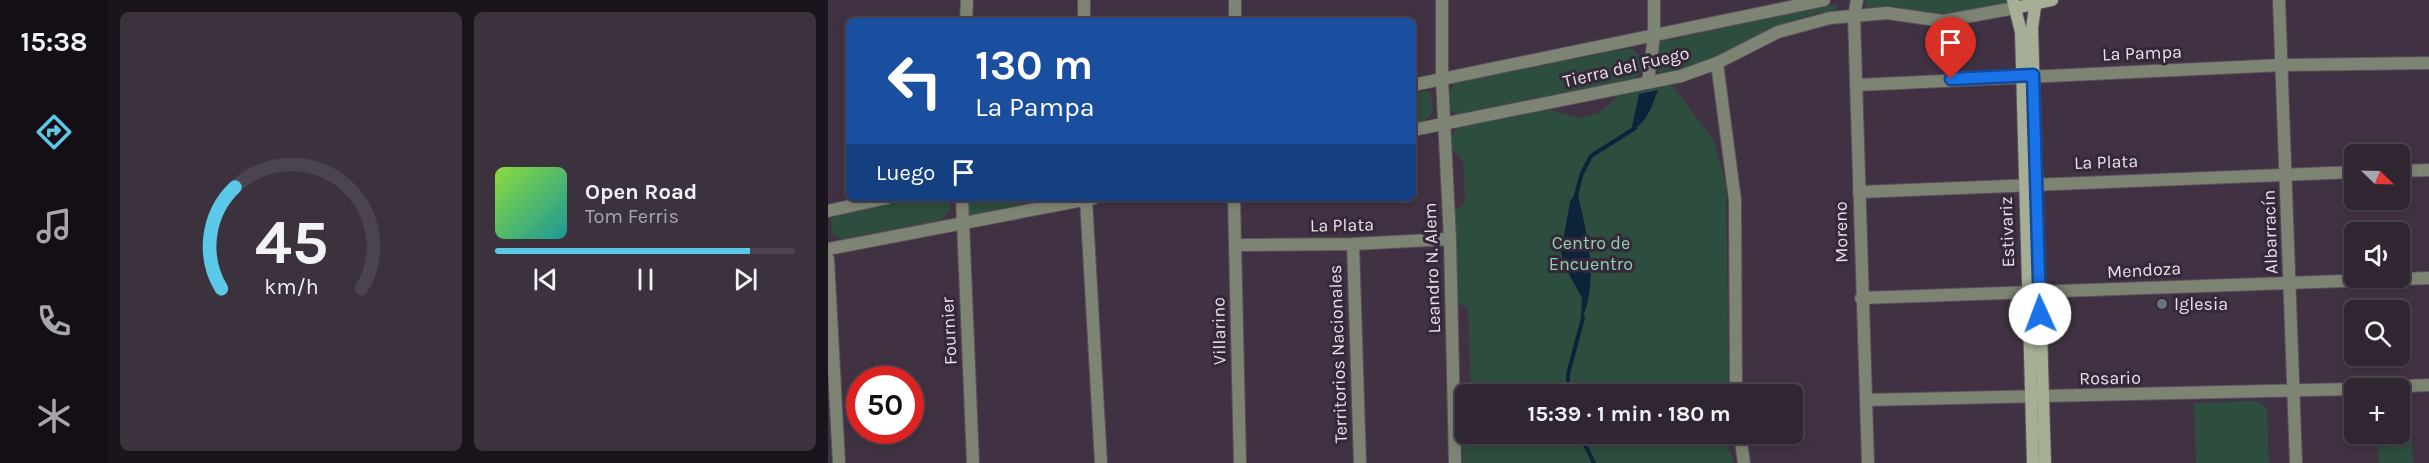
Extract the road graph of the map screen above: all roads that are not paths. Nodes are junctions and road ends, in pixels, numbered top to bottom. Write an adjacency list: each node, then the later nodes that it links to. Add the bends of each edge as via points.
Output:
1 (967, 0): 13 (street)
2 (1084, 0): 14 (street)
3 (1235, 0): 15 (street)
4 (1442, 0): 21 (street, Leandro N. Alem)
5 (1654, 0): 16 (street)
6 (1824, 0): 16 (street, Tierra del Fuego)
7 (1857, 0): 12 (street, Moreno)
8 (2052, 0): 10 (main road, Tierra del Fuego)
9 (2279, 0): 19 (street, Albarracín)
10 (2036, 2): 11 (main road, Tierra del Fuego); 20 (main road, Estivariz)
11 (2014, 4): 12 (street, Tierra del Fuego, via 1942,21 1887,13); 20 (main road, Estivariz)
12 (1854, 15): 17 (street, Tierra del Fuego, via 1798,25); 24 (street, Moreno)
13 (966, 18)
14 (1084, 18)
15 (1235, 18)
16 (1654, 36): 21 (street, Tierra del Fuego); 22 (street)
17 (1717, 63): 22 (street, Tierra del Fuego); 49 (street, via 1735,200)
18 (2429, 63): 19 (street, La Pampa)
19 (2283, 65): 20 (street, La Pampa); 30 (street, Albarracín)
20 (2027, 75): 24 (street, La Pampa); 31 (main road, Estivariz)
21 (1442, 79): 23 (street, Tierra del Fuego); 25 (street, Leandro N. Alem)
22 (1648, 82): 25 (street, Tierra del Fuego)
23 (1416, 84)
24 (1857, 85): 32 (street, Moreno)
25 (1443, 124): 26 (street, Tierra del Fuego); 40 (street, Leandro N. Alem)
26 (1416, 129)
27 (2429, 170): 28 (street)
28 (2410, 171)
29 (2344, 172): 30 (street, La Plata)
30 (2286, 173): 31 (street, La Plata); 46 (street, Albarracín)
31 (2030, 183): 32 (street, La Plata); 47 (main road, Estivariz)
32 (1859, 192): 48 (street, Moreno)
33 (873, 201): 38 (street)
34 (962, 201): 39 (street, Fournier)
35 (1079, 201): 39 (street)
36 (1089, 201): 59 (street)
37 (1234, 201): 42 (street, Villarino)
38 (828, 211)
39 (963, 224): 43 (street); 58 (street, Fournier)
40 (1450, 239): 41 (street, La Plata); 62 (street, Leandro N. Alem)
41 (1353, 244): 42 (street, La Plata); 61 (street, Territorios Nacionales)
42 (1235, 245): 60 (street, Villarino)
43 (828, 249)
44 (828, 259): 57 (street)
45 (2429, 278): 46 (street, Mendoza)
46 (2290, 282): 47 (street, Mendoza); 53 (street, Albarracín)
47 (2034, 293): 48 (street, Mendoza); 54 (main road, Estivariz)
48 (1861, 298): 55 (street, Moreno)
49 (1736, 384)
50 (2429, 385): 51 (street, Rosario)
51 (2410, 386)
52 (2344, 390): 53 (street, Rosario)
53 (2294, 392): 54 (street, Rosario); 67 (street, Albarracín)
54 (2037, 397): 55 (street, Rosario); 65 (main road, Estivariz); 66 (main road, Estivariz)
55 (1866, 400): 64 (street, Moreno)
56 (1741, 444): 63 (street)
57 (839, 463)
58 (974, 463)
59 (1101, 463)
60 (1240, 463)
61 (1360, 463)
62 (1455, 463)
63 (1744, 463)
64 (1868, 463)
65 (2033, 463)
66 (2045, 463)
67 (2296, 463)

